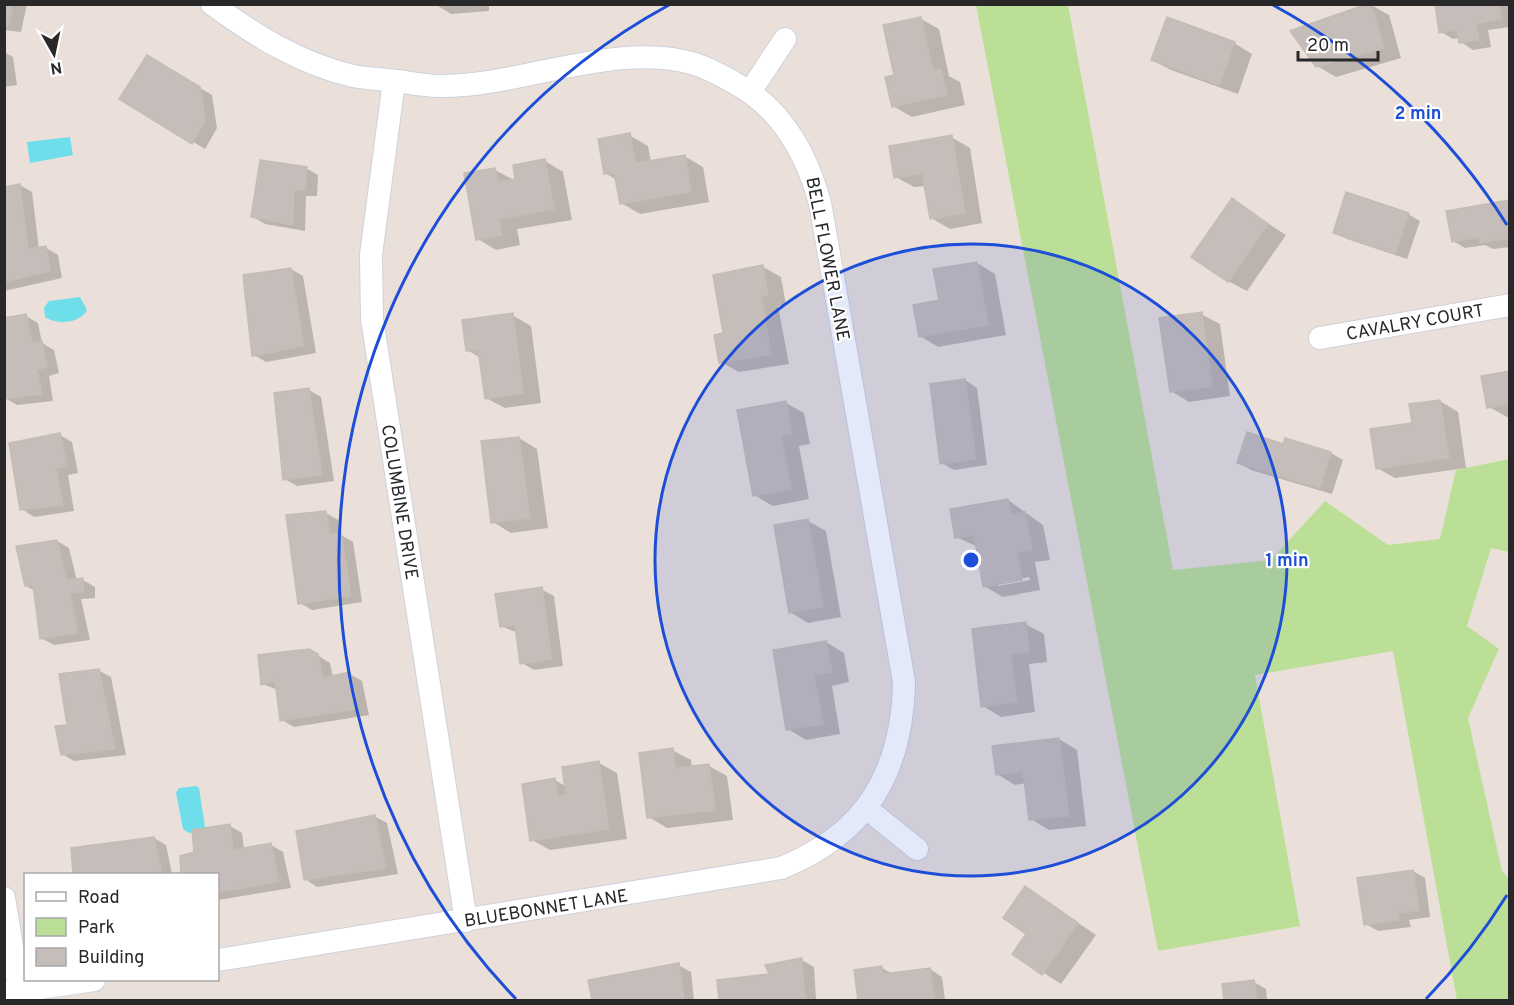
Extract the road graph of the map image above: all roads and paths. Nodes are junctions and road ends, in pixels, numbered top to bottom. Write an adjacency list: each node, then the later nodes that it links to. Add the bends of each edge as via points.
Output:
1 (212, 4): 3 (street, BELL FLOWER LANE, via 254,34 323,67)
2 (785, 39): 4 (street)
3 (394, 81): 4 (street, BELL FLOWER LANE, via 439,86 630,57 654,57 696,64); 10 (street, COLUMBINE DRIVE, via 371,255 372,319)
4 (750, 92): 7 (street, BELL FLOWER LANE, via 784,124 800,147 820,203 903,664 903,710 898,739 882,786)
5 (1509, 305): 6 (street, CAVALRY COURT)
6 (1320, 338)
7 (862, 813): 8 (street); 10 (street, BLUEBONNET LANE, via 808,858 781,868)
8 (917, 849)
9 (4, 898): 13 (street)
10 (466, 921): 11 (street, BLUEBONNET LANE)
11 (219, 960)
12 (89, 981): 13 (street)
13 (15, 995)

